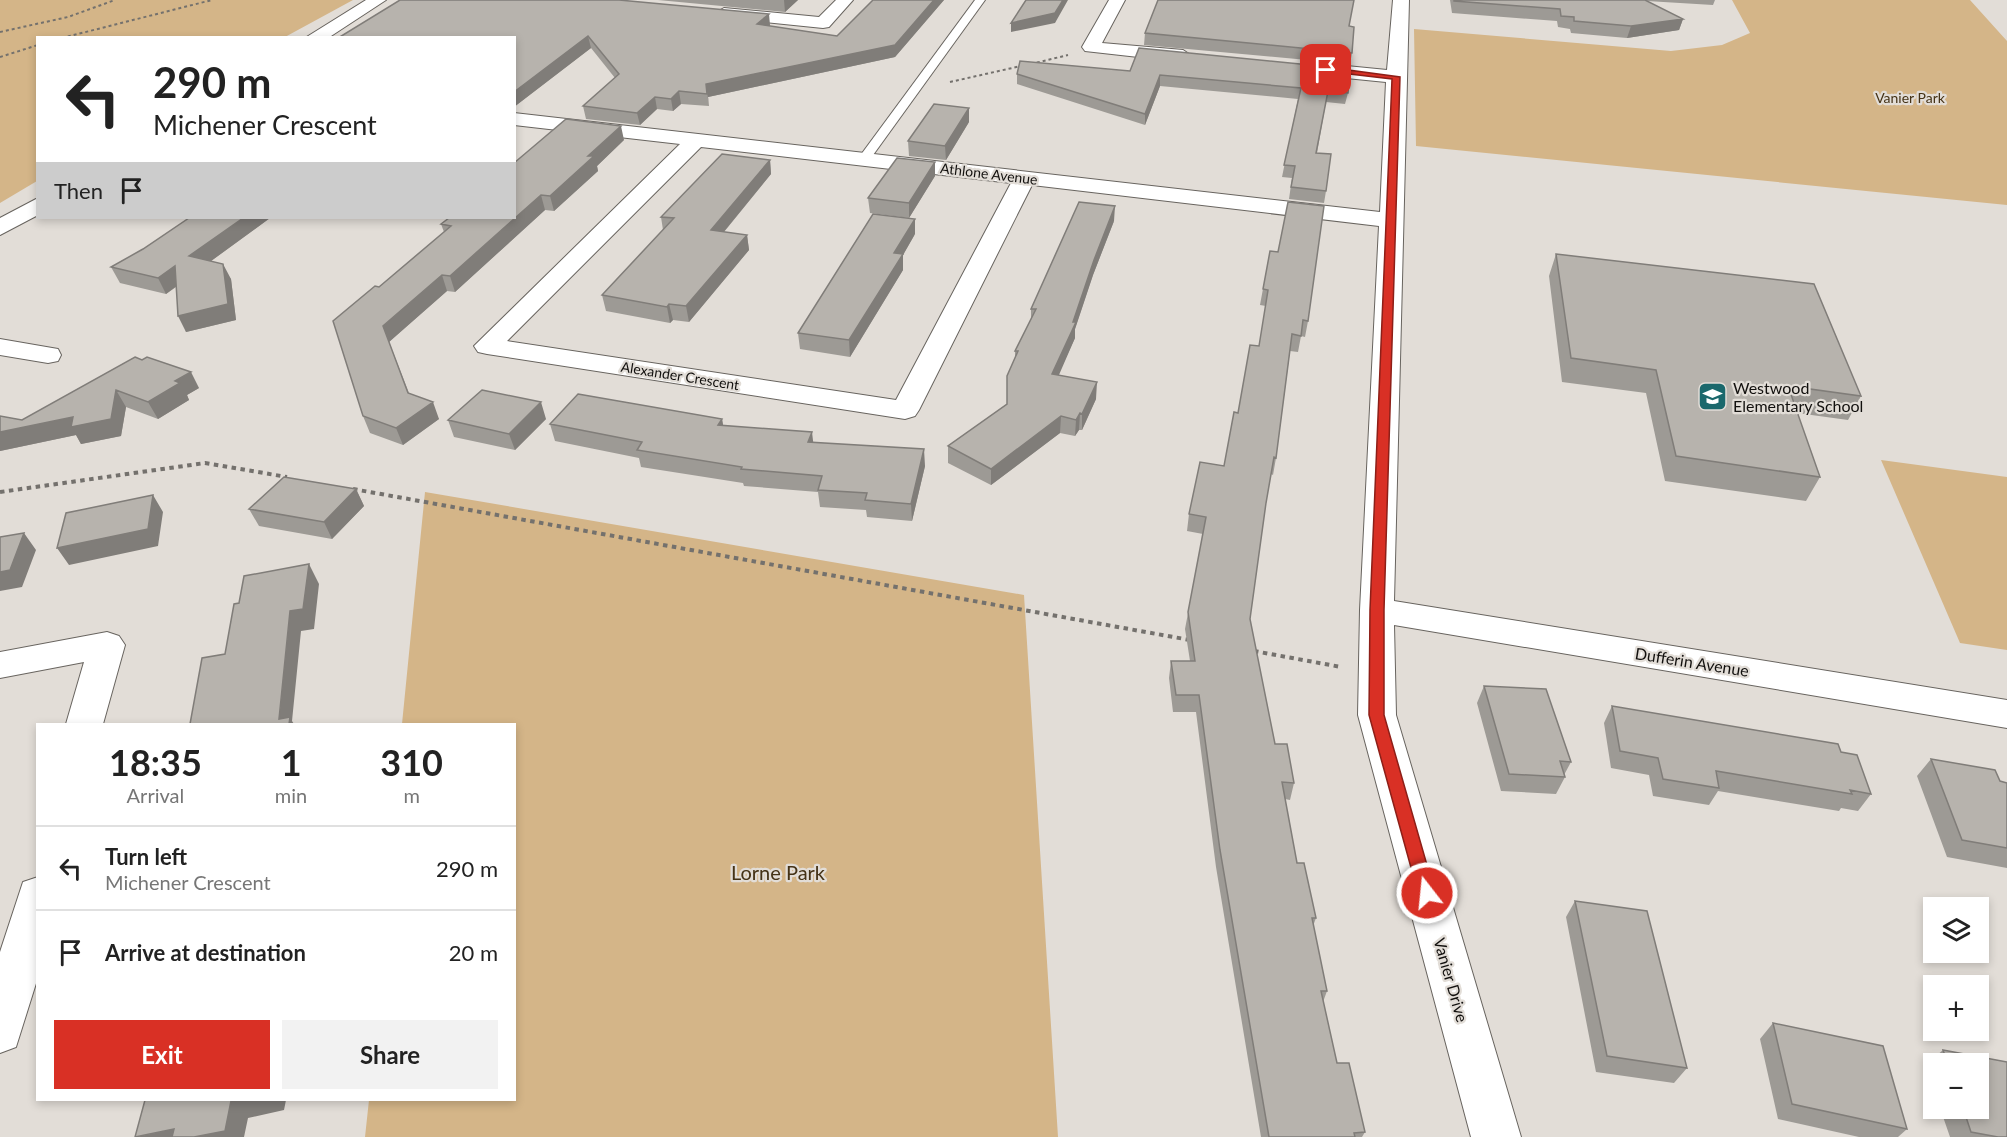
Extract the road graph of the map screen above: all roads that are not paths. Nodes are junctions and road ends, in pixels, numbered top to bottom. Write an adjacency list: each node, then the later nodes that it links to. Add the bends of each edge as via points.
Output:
1 (378, 0): 7 (street)
2 (845, 0): 6 (street, via 823,23)
3 (980, 0): 13 (lane)
4 (1117, 0): 8 (street, via 1091,47)
5 (1401, 0): 10 (street, Vanier Drive)
6 (706, 12)
7 (317, 36)
8 (1197, 57)
9 (1291, 66): 10 (street)
10 (1396, 77): 16 (street, Vanier Drive)
11 (516, 119): 12 (street, Athlone Avenue)
12 (696, 140): 13 (street, Athlone Avenue); 14 (street, Alexander Crescent, via 487,346 905,410)
13 (864, 159): 14 (street, Athlone Avenue)
14 (1024, 178): 16 (street, Athlone Avenue)
15 (36, 206): 17 (street)
16 (1391, 220): 20 (street, Vanier Drive)
17 (0, 228)
18 (0, 347): 19 (street)
19 (48, 355)
20 (1377, 610): 22 (street, Dufferin Avenue); 26 (street, Vanier Drive, via 1377,715)
21 (0, 665): 23 (street, via 107,645)
22 (2007, 714)
23 (85, 723)
24 (36, 903): 25 (street)
25 (0, 1031)
26 (1496, 1137)

